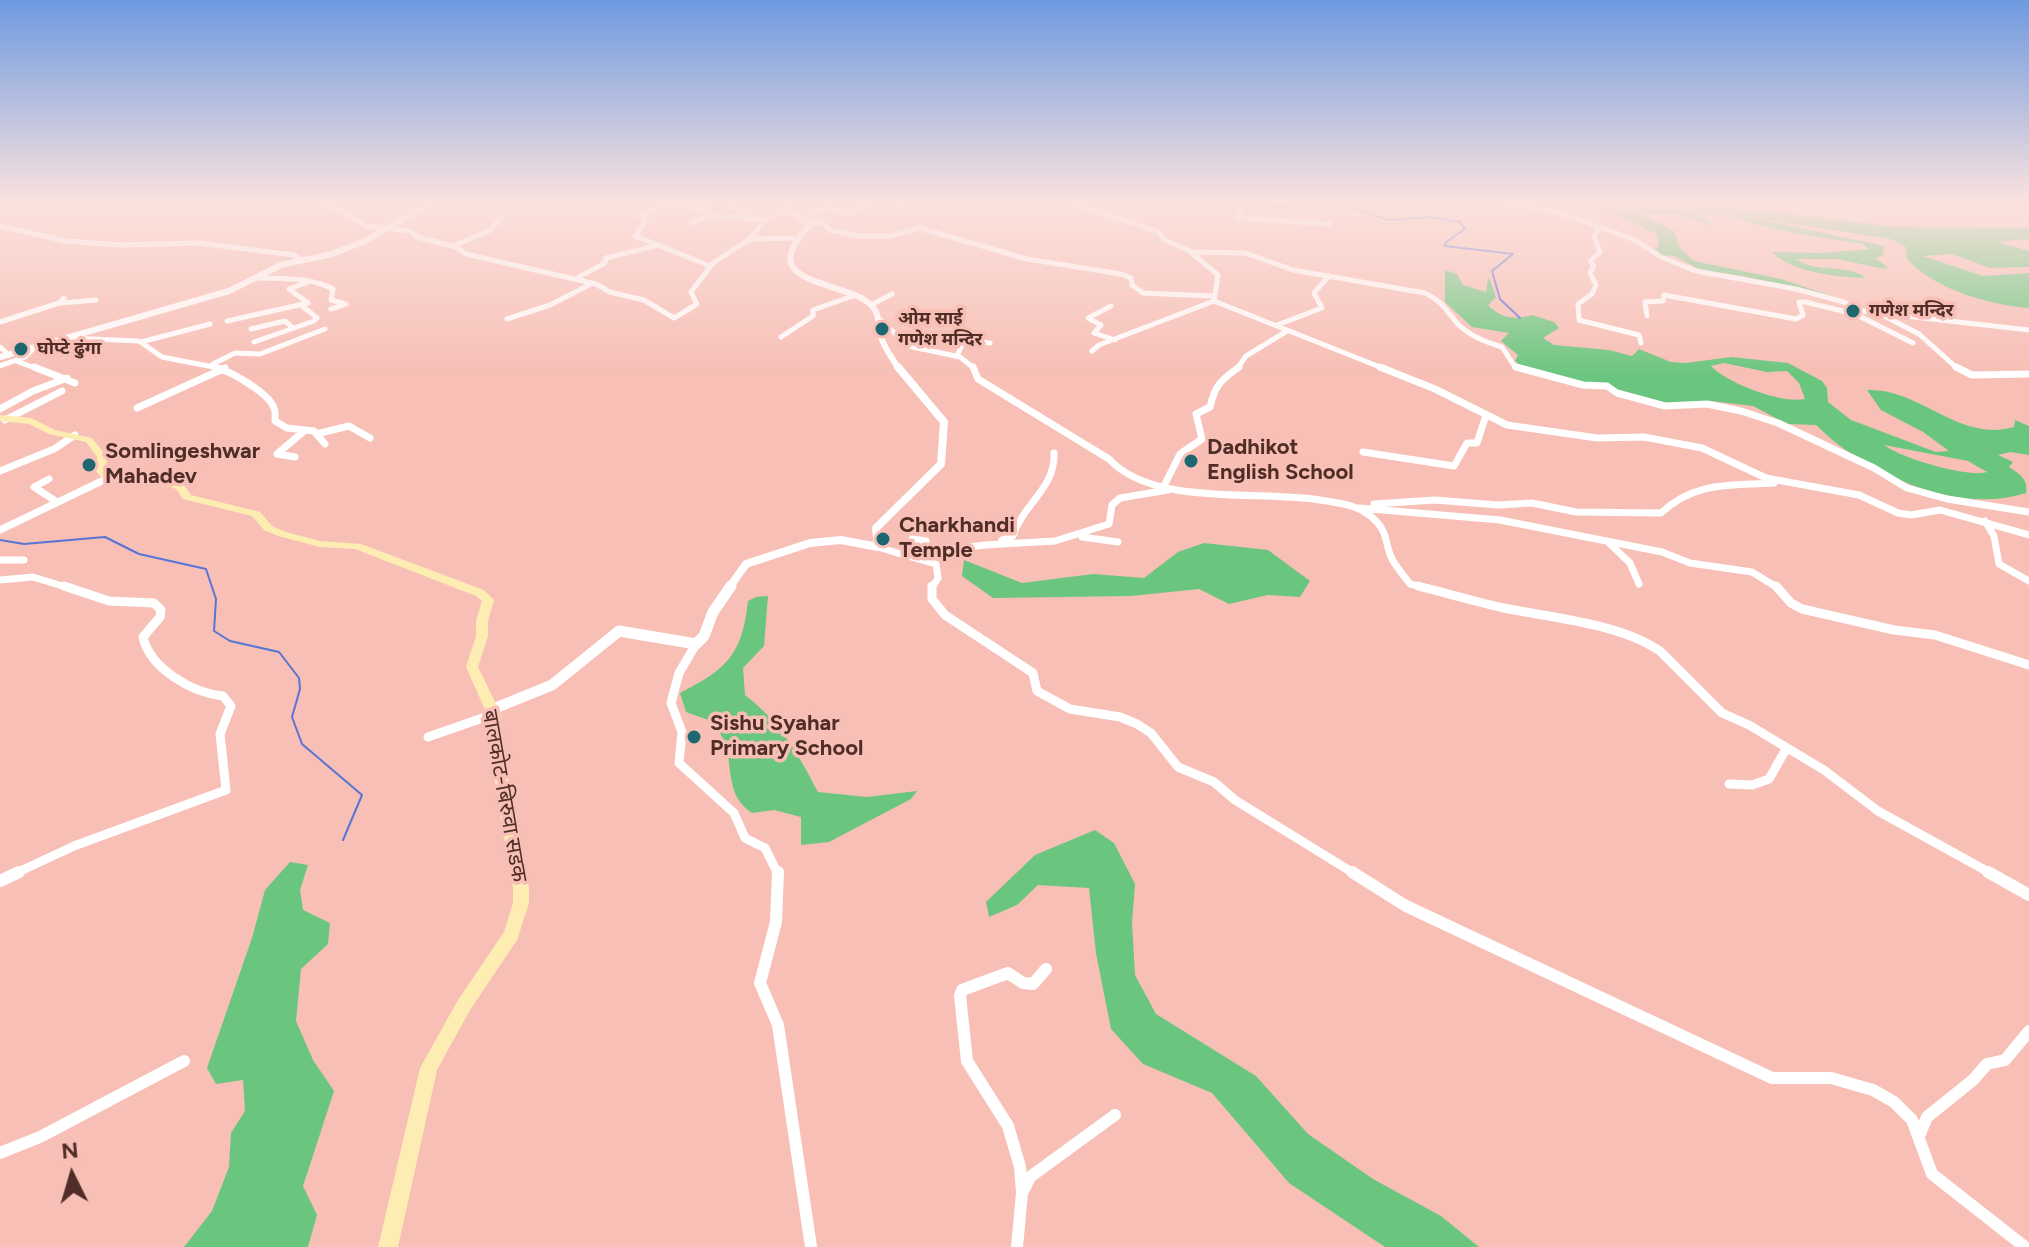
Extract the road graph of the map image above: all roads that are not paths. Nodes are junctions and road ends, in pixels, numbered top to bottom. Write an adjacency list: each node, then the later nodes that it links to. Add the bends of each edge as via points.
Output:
1 (305, 259): 12 (street)
2 (489, 259): 16 (street)
3 (606, 259): 16 (street)
4 (693, 259): 13 (street)
5 (720, 259): 13 (street)
6 (794, 259): 20 (street, via 798,275)
7 (1028, 259): 21 (street, via 1121,274 1143,293)
8 (1200, 259): 21 (street, via 1218,275)
9 (1262, 259): 14 (street)
10 (1592, 259): 47 (street, via 1590,273 1596,285 1578,304 1579,320 1639,335)
11 (1666, 259): 27 (street, via 1696,271 1844,302)
12 (301, 260): 15 (street)
13 (710, 266): 18 (street, via 691,292 696,305 676,317)
14 (1329, 276): 35 (street, via 1314,293 1322,308); 84 (street, via 1429,295 1442,302 1459,325 1502,347 1510,363 1525,370 1607,386 1665,406 1707,404 1741,411 1778,423 1925,494)
15 (259, 278): 17 (street); 42 (street)
16 (575, 279): 18 (street)
17 (308, 282): 23 (street, via 289,289 308,303); 26 (street, via 331,287 331,300 346,304)
18 (592, 283): 30 (street)
19 (892, 294): 24 (street)
20 (853, 296): 24 (street); 41 (street, via 813,310 811,318)
21 (1214, 298): 35 (street); 43 (street)
22 (96, 300): 33 (street, via 62,300)
23 (301, 305): 32 (street); 36 (street, via 317,318)
24 (871, 305): 31 (street)
25 (1111, 306): 43 (street, via 1088,318 1101,325 1094,333)
26 (331, 309)
27 (1858, 313): 28 (street); 29 (street, via 1802,301 1803,315 1789,319 1664,295 1663,301 1645,302); 48 (street)
28 (1881, 314): 39 (street); 59 (street, via 1919,334 1961,372)
29 (1647, 316)
30 (507, 319)
31 (881, 320): 53 (street, via 905,345); 93 (street, via 883,342 909,387 944,422 941,464 876,528)
32 (227, 321)
33 (0, 322)
34 (210, 324): 44 (street)
35 (1276, 325): 40 (street)
36 (292, 327): 37 (street, via 285,321); 45 (street)
37 (251, 329)
38 (325, 329): 56 (street, via 260,354 235,353)
39 (2029, 330)
40 (1287, 331): 66 (street, via 1435,389); 80 (street, via 1221,379 1210,407 1196,414 1202,439 1180,454)
41 (781, 337)
42 (69, 338): 44 (street); 50 (street)
43 (1115, 341): 51 (street)
44 (141, 342): 56 (street, via 162,357)
45 (254, 342)
46 (990, 343): 53 (street, via 964,340)
47 (1641, 343)
48 (1913, 343)
49 (0, 347): 52 (street)
50 (32, 350): 52 (street); 55 (street)
51 (1092, 351)
52 (9, 355): 54 (street)
53 (957, 356): 80 (street, via 973,365 988,388 1081,441 1123,474)
54 (0, 357)
55 (16, 361): 57 (street); 61 (street)
56 (213, 365): 58 (street)
57 (0, 366)
58 (225, 368): 64 (street); 68 (street, via 266,397 274,406 275,421)
59 (2029, 374)
60 (67, 378): 61 (street)
61 (58, 381): 62 (street); 65 (street)
62 (75, 383)
63 (62, 391): 67 (street)
64 (137, 408)
65 (0, 409)
66 (1486, 415): 73 (street, via 1477,443 1466,445 1454,466); 79 (street, via 1524,429 1597,438 1644,437 1702,448)
67 (2, 419): 70 (main road, via 31,421 52,432)
68 (304, 431): 69 (street); 75 (street, via 277,454)
69 (316, 434): 71 (street, via 349,426); 72 (street)
70 (75, 435): 76 (street); 77 (main road, via 94,442)
71 (370, 438)
72 (325, 444)
73 (1363, 452)
74 (1054, 453): 92 (street, via 1055,467 1046,487 1015,521 1013,536)
75 (295, 457)
76 (3, 468)
77 (108, 478): 82 (street); 103 (main road, बालकोट-बिरुवा सडक, via 172,484 187,497 256,514 282,534 357,546 485,596 482,636 472,667)
78 (49, 479): 82 (street, via 34,487)
79 (1785, 482): 83 (street, via 1700,488 1661,513 1435,500); 85 (street, via 1859,495 1898,513 1940,510)
80 (1164, 486): 81 (street)
81 (1178, 490): 83 (street, via 1302,497); 88 (street, via 1120,498 1112,505 1109,524)
82 (57, 502): 86 (street)
83 (1356, 507): 91 (street, via 1500,520); 105 (street, via 1388,537 1391,557 1410,584 1648,643 1722,713)
84 (2029, 512)
85 (1984, 520): 87 (street); 99 (street, via 1994,536 1996,561)
86 (0, 530)
87 (2029, 535)
88 (1077, 536): 90 (street); 92 (street)
89 (926, 541): 94 (street, via 911,540)
90 (1118, 542)
91 (1610, 544): 100 (street, via 1630,563); 102 (street, via 1752,572 1802,609 1935,635)
92 (985, 545): 94 (street)
93 (878, 547): 95 (street); 101 (street, via 841,540 810,543 746,564)
94 (948, 550): 95 (street)
95 (904, 555): 113 (street, via 936,564 932,599 945,615 1033,673 1037,691 1073,710 1111,713 1147,730 1172,763 1210,777 1235,800 1406,906 1772,1078 1831,1078 1873,1090 1907,1113)
96 (0, 560): 97 (street)
97 (24, 560)
98 (0, 580): 107 (street, via 47,578 107,601 154,603 160,617 143,637 145,646 172,676 205,694 223,696 231,706 220,734 226,790 74,846)
99 (2029, 581)
100 (1639, 584)
101 (696, 644): 103 (street, via 619,631 552,685); 117 (street, via 679,673 671,703 685,742 679,763 734,813 745,838 765,848 778,873 776,922 760,983 778,1025)
102 (2029, 665)
103 (494, 712): 104 (street); 116 (main road, बालकोट-बिरुवा सडक, via 521,903 506,944 429,1068)
104 (428, 737)
105 (1786, 749): 106 (street, via 1769,779); 108 (street, via 1878,811)
106 (1729, 784)
107 (0, 881)
108 (2029, 895)
109 (1046, 969): 115 (street, via 1033,984 1008,973 962,990 960,996 967,1061 1008,1126)
110 (2029, 1031): 113 (street, via 2005,1060 1987,1064 1927,1117)
111 (184, 1061): 114 (street)
112 (1115, 1115): 115 (street, via 1030,1177)
113 (1919, 1136): 119 (street, via 1932,1174)
114 (0, 1153)
115 (1022, 1193): 118 (street)
116 (388, 1247)
117 (811, 1247)
118 (1017, 1247)
119 (2025, 1247)

